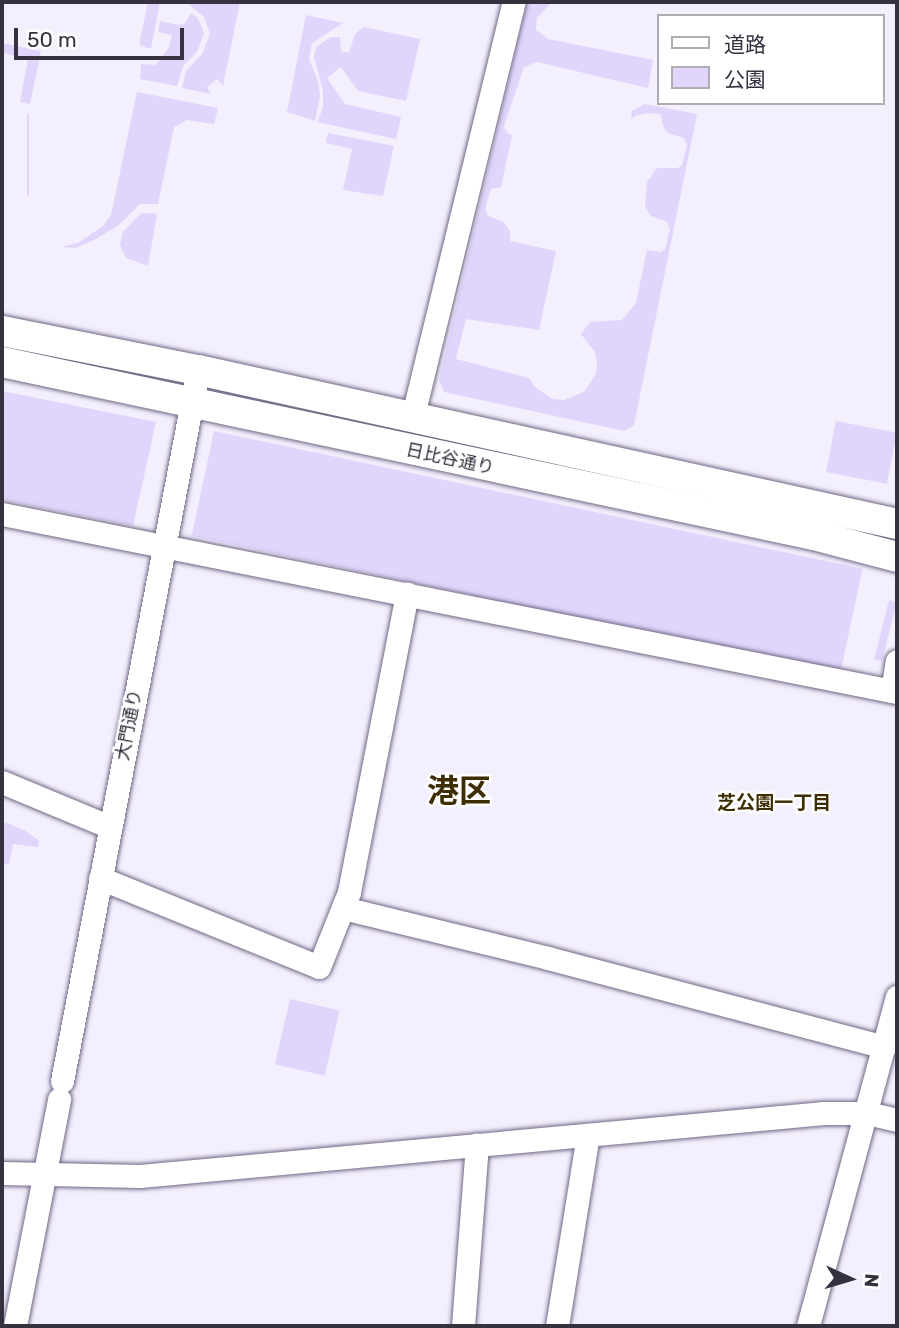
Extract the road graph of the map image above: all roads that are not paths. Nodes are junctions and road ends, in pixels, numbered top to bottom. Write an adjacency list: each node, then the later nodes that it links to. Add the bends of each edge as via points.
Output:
1 (514, 2): 6 (street)
2 (2, 331): 4 (main road, 日比谷通り)
3 (2, 362): 5 (main road, 日比谷通り)
4 (198, 370): 5 (street, 大門通り); 6 (main road, 日比谷通り)
5 (191, 401): 9 (street, 大門通り); 10 (main road, 日比谷通り, via 814,535)
6 (412, 419): 8 (main road, 日比谷通り)
7 (2, 514): 9 (street)
8 (897, 524)
9 (162, 547): 11 (street); 15 (street, 大門通り)
10 (897, 557)
11 (407, 594): 13 (street); 17 (street, via 349,892)
12 (897, 661): 13 (street)
13 (894, 691)
14 (2, 782): 15 (street)
15 (110, 827): 16 (street, 大門通り)
16 (100, 878): 17 (street, via 319,967); 25 (street, 大門通り)
17 (342, 908): 19 (street)
18 (896, 1011): 19 (street)
19 (884, 1046): 20 (street)
20 (867, 1114): 21 (street); 22 (street, via 824,1113); 29 (street)
21 (897, 1120)
22 (588, 1135): 23 (street); 28 (street)
23 (477, 1145): 25 (street, via 140,1176); 27 (street)
24 (2, 1173): 25 (street)
25 (44, 1176): 26 (street, 大門通り)
26 (15, 1326)
27 (463, 1326)
28 (557, 1326)
29 (808, 1326)

